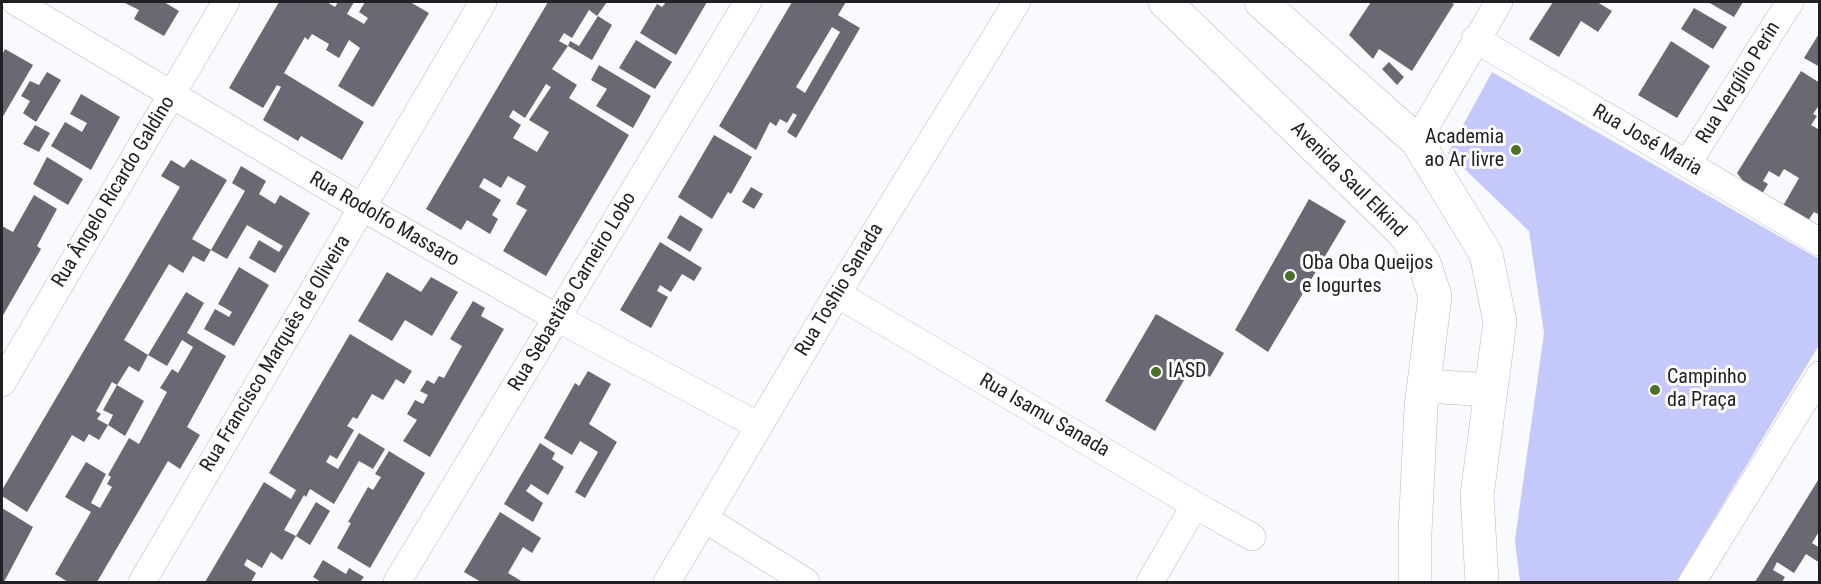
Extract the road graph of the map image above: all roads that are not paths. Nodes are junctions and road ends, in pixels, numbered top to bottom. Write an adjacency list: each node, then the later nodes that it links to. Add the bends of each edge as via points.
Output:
1 (16, 2): 11 (street, Rua Rodolfo Massaro)
2 (226, 2): 11 (street, Rua Ângelo Ricardo Galdino)
3 (483, 2): 14 (street, Rua Francisco Marquês de Oliveira)
4 (748, 2): 17 (street, Rua Sebastião Carneiro Lobo)
5 (1017, 2): 16 (street, Rua Toshio Sanada)
6 (1165, 2): 20 (main road, Avenida Saul Elkind, via 1404,233 1419,255 1435,296)
7 (1261, 2): 12 (main road)
8 (1498, 2): 10 (street)
9 (1790, 2): 13 (street, Rua Vergílio Perin)
10 (1475, 39): 12 (street); 13 (street, Rua José Maria)
11 (171, 95): 14 (street, Rua Rodolfo Massaro); 19 (street, Rua Ângelo Ricardo Galdino)
12 (1417, 141): 21 (main road, via 1486,254 1500,322)
13 (1687, 164): 15 (street, Rua José Maria)
14 (363, 208): 17 (street, Rua Rodolfo Massaro); 26 (street, Rua Francisco Marquês de Oliveira)
15 (1820, 242)
16 (837, 294): 22 (street, Rua Toshio Sanada); 23 (street, Rua Isamu Sanada)
17 (557, 318): 22 (street, Rua Rodolfo Massaro); 27 (street, Rua Sebastião Carneiro Lobo)
18 (1820, 375): 33 (street)
19 (2, 383)
20 (1425, 386): 21 (main road); 31 (main road, Avenida Saul Elkind)
21 (1491, 390): 32 (main road, via 1477,495)
22 (759, 426): 24 (street, Rua Toshio Sanada)
23 (1195, 505): 25 (street, Rua Isamu Sanada); 30 (street)
24 (705, 519): 28 (street, Rua Toshio Sanada); 29 (street)
25 (1252, 537)
26 (142, 582)
27 (397, 582)
28 (667, 582)
29 (806, 582)
30 (1150, 582)
31 (1415, 582)
32 (1482, 582)
33 (1692, 582)

